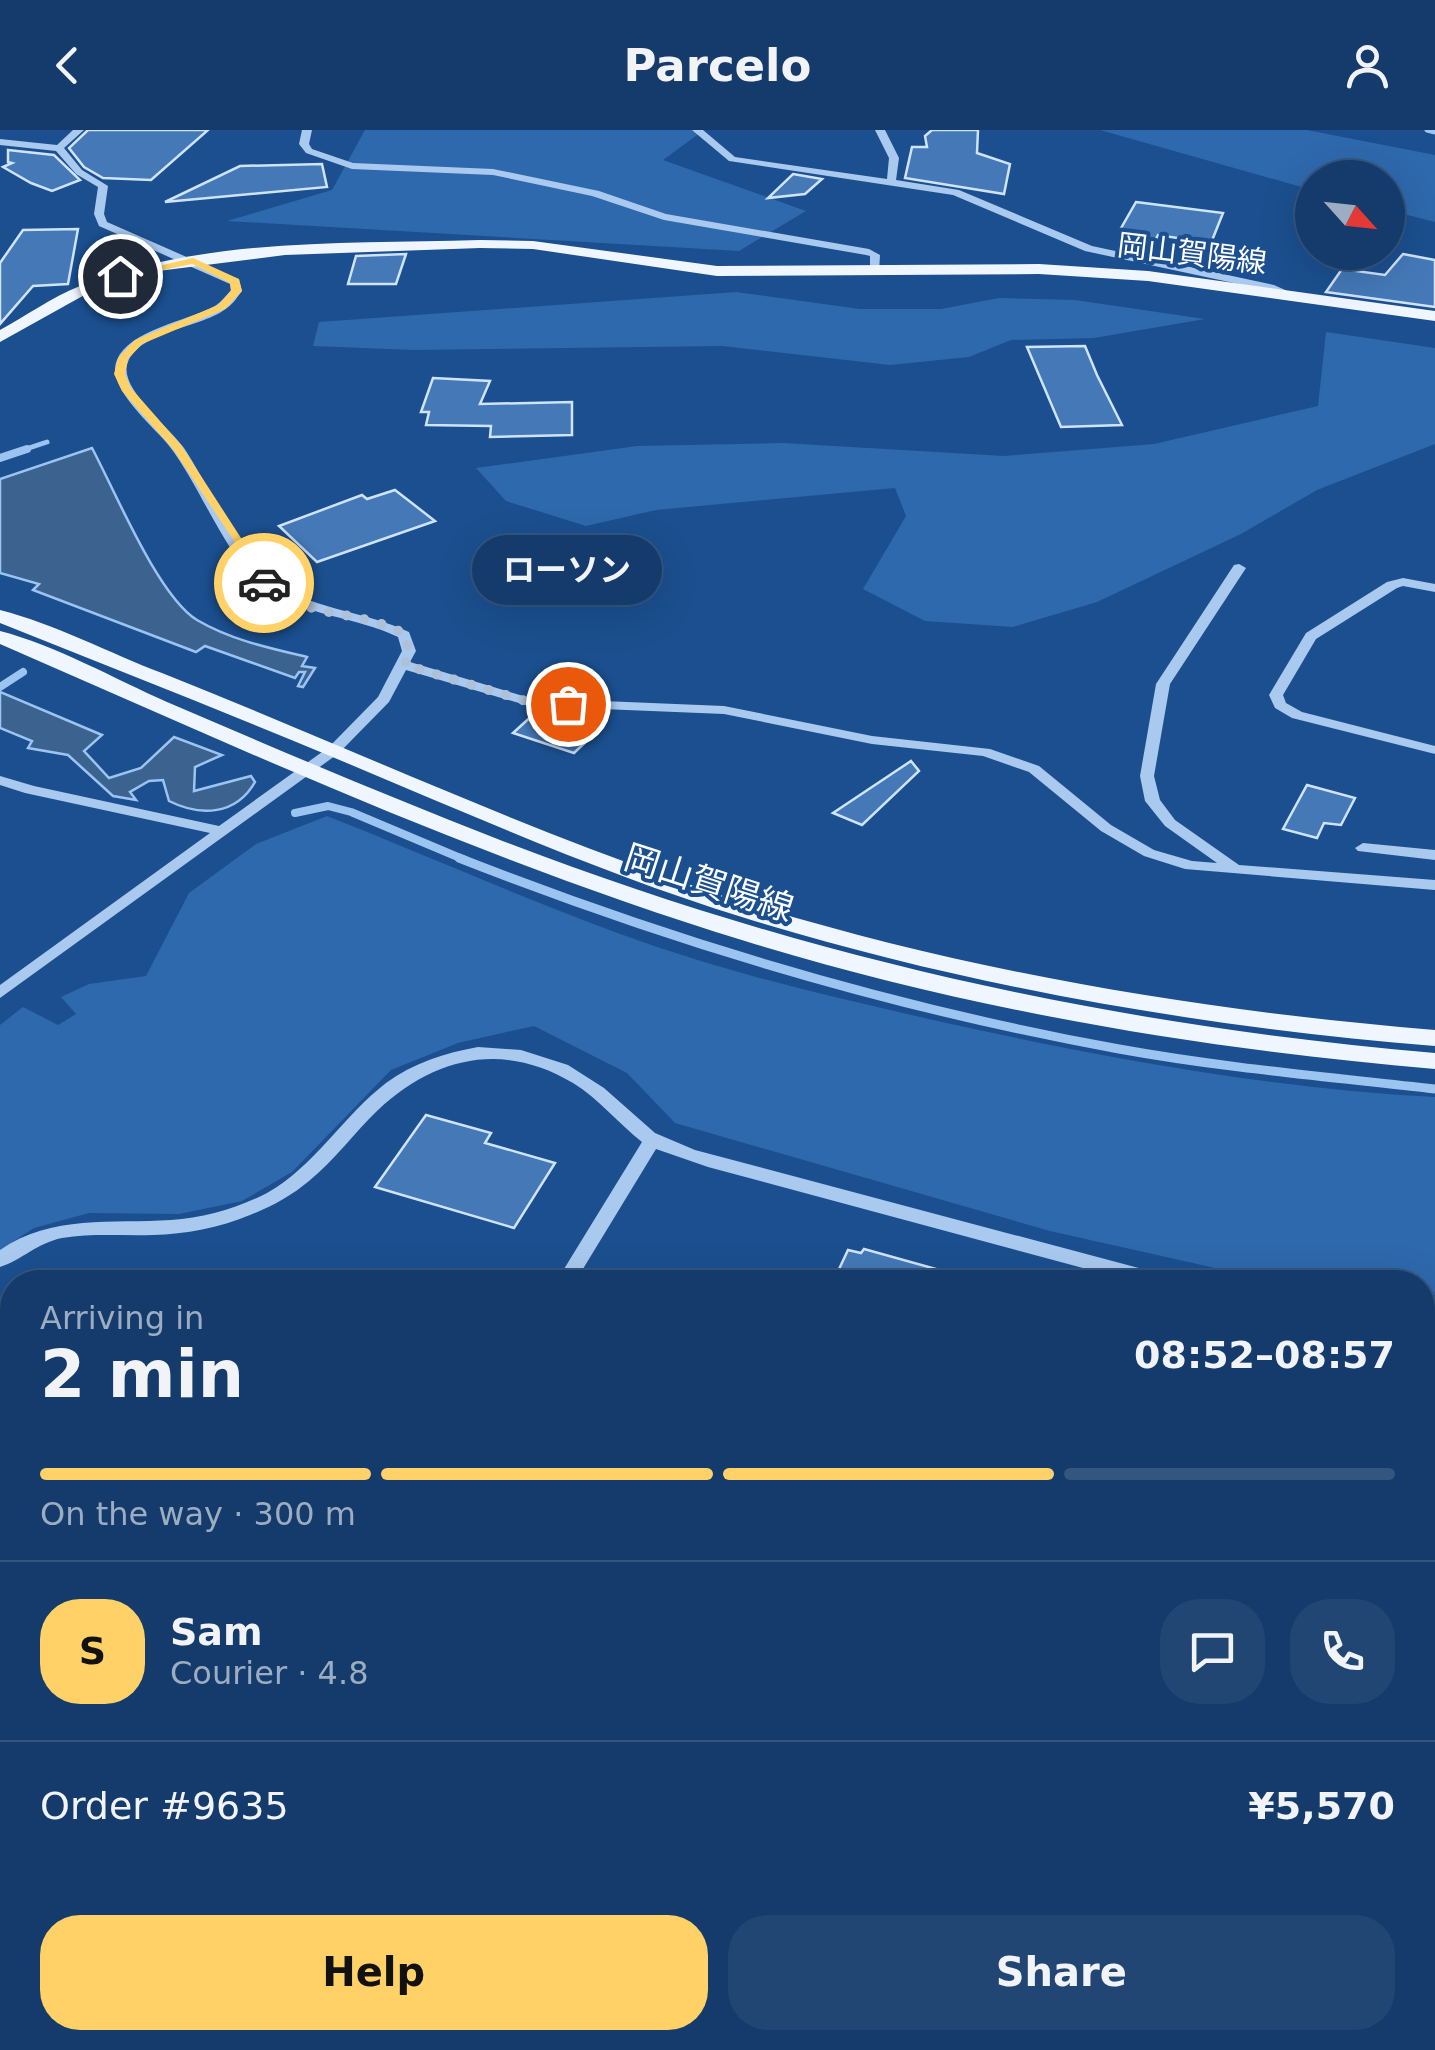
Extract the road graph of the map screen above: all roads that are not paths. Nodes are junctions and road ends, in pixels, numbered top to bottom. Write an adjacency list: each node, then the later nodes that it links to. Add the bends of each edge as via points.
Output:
1 (79, 130): 6 (street)
2 (307, 130): 9 (street, via 309,151 337,163 544,182 664,217 869,252)
3 (696, 130): 7 (street, via 732,159)
4 (880, 130): 7 (street, via 894,158)
5 (0, 142): 6 (street)
6 (59, 148): 8 (street, via 79,172 103,186 103,224)
7 (891, 183): 10 (street, via 955,192 1089,248)
8 (193, 260): 9 (main road, 岡山賀陽線, via 480,244 533,245 717,271); 12 (main road, 岡山賀陽線, via 84,290); 17 (street, via 226,275 236,291 222,307 138,342 123,358 126,389 177,447 255,574 293,602 404,634)
9 (874, 272): 10 (main road, 岡山賀陽線, via 1094,272)
10 (1298, 298): 11 (main road, 岡山賀陽線)
11 (1435, 316)
12 (0, 337)
13 (1239, 568): 25 (street, via 1162,684 1147,776 1153,801 1170,823)
14 (1435, 588): 19 (street, via 1392,584 1311,636 1276,695 1297,715)
15 (0, 616): 18 (main road, 岡山賀陽線)
16 (0, 636): 20 (main road, 岡山賀陽線)
17 (405, 665): 18 (street, via 384,699); 25 (street, via 529,702 724,710 872,740 985,752 1034,768 1106,828 1149,852 1191,866)
18 (334, 750): 20 (street); 28 (main road, 岡山賀陽線, via 552,843 788,924 1086,992 1227,1016)
19 (1435, 750)
20 (308, 770): 22 (street); 29 (main road, 岡山賀陽線, via 662,906 924,982 1210,1036)
21 (0, 780): 22 (street)
22 (221, 832): 27 (street)
23 (1363, 848): 24 (street)
24 (1435, 855)
25 (1234, 867): 26 (street)
26 (1435, 885)
27 (0, 993)
28 (1435, 1038)
29 (1435, 1060)
30 (652, 1141): 31 (street, via 596,1088 558,1065 490,1053 462,1056 385,1089 307,1178 262,1204 210,1222 62,1231); 32 (street); 33 (street)
31 (0, 1260)
32 (572, 1270)
33 (1115, 1270)

